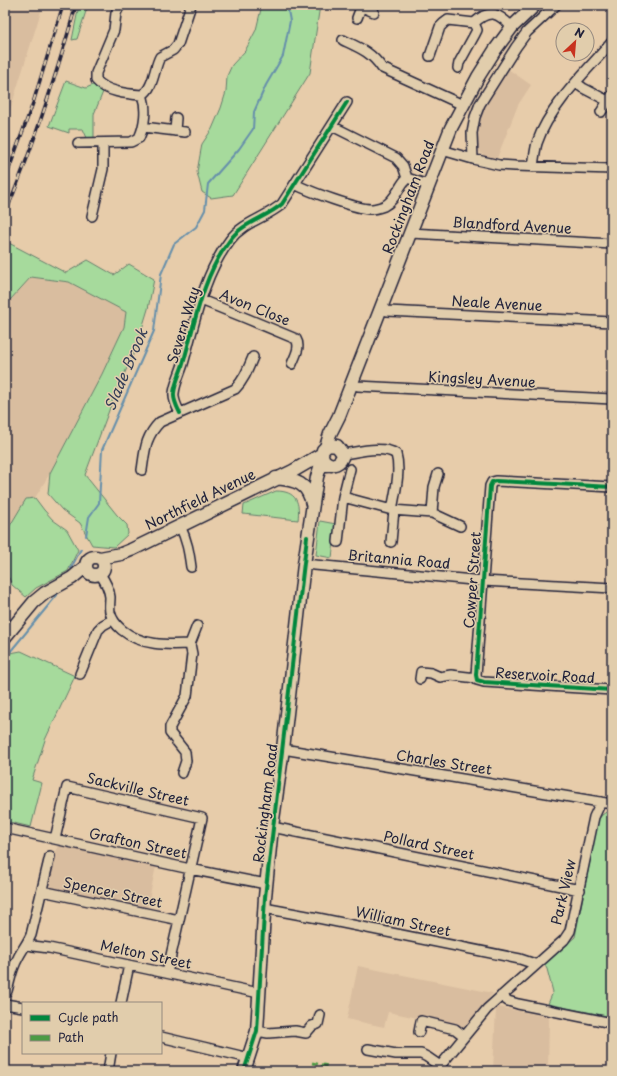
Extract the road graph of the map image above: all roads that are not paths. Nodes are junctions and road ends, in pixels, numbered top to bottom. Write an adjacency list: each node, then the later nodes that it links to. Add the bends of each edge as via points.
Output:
1 (120, 5): 15 (street, via 116,13 114,30 96,73 96,80 105,88)
2 (191, 5): 15 (street, via 178,44 160,57 149,88)
3 (535, 5): 9 (main road, Rockingham Road)
4 (556, 5): 28 (street, via 516,47 480,104 472,133)
5 (362, 6): 6 (street); 7 (street)
6 (374, 12)
7 (357, 18)
8 (474, 23): 9 (street, via 487,13 503,19); 12 (street, via 448,20 440,27); 13 (street, via 477,30)
9 (512, 27): 18 (main road, Rockingham Road)
10 (343, 40): 18 (street, via 366,50 381,68)
11 (612, 42): 14 (street)
12 (430, 56)
13 (458, 68)
14 (576, 83): 16 (street); 29 (street, via 557,106 541,133 535,149)
15 (142, 95): 22 (street, via 145,102)
16 (610, 98): 19 (street)
17 (347, 102): 21 (street, Severn Way)
18 (462, 105): 27 (main road, Rockingham Road)
19 (601, 112)
20 (176, 118): 23 (street)
21 (332, 126): 31 (street, via 396,158 403,166); 32 (street, Severn Way)
22 (143, 127): 23 (street); 26 (street, via 139,138 131,142)
23 (175, 131): 24 (street)
24 (184, 132)
25 (78, 143): 26 (street)
26 (103, 143): 34 (street, via 103,169)
27 (442, 150): 28 (street); 33 (main road, Rockingham Road)
28 (473, 159): 29 (street, via 499,165)
29 (533, 167): 30 (street)
30 (612, 169)
31 (407, 178): 32 (street, via 395,197 384,206 371,209 320,195); 33 (street)
32 (295, 184): 37 (street, Severn Way, via 279,207 246,225 230,239)
33 (428, 185): 35 (main road, Rockingham Road)
34 (92, 216)
35 (410, 233): 36 (street, Blandford Avenue); 38 (main road, Rockingham Road)
36 (612, 244)
37 (201, 300): 41 (street, Avon Close, via 296,339 298,348); 44 (street, Severn Way, via 174,394)
38 (380, 310): 39 (street, Neale Avenue); 42 (main road, Rockingham Road)
39 (612, 322)
40 (252, 357): 44 (street, via 244,378 235,389)
41 (292, 364)
42 (351, 384): 43 (street, Kingsley Avenue); 45 (main road, Rockingham Road, via 330,434)
43 (612, 399)
44 (180, 413): 47 (street, via 160,422 152,430)
45 (330, 457): 49 (main road, Northfield Avenue); 52 (main road, Rockingham Road, via 315,488); 53 (street, via 384,449 396,454 398,459)
46 (350, 469): 51 (street)
47 (142, 470)
48 (438, 474): 54 (street)
49 (276, 478): 52 (main road, via 291,480 304,486 310,496); 55 (main road, Northfield Avenue)
50 (612, 487): 62 (street, Cowper Street, via 492,482)
51 (343, 497): 53 (street); 57 (street)
52 (312, 508): 59 (main road, Rockingham Road)
53 (393, 510): 54 (street); 58 (street)
54 (432, 513): 56 (street)
55 (180, 526): 60 (main road, Northfield Avenue); 61 (street, via 186,538)
56 (460, 526)
57 (338, 542)
58 (391, 542)
59 (304, 564): 62 (street, Britannia Road); 72 (main road, Rockingham Road)
60 (96, 567): 64 (street, via 106,583 110,596); 66 (main road, Northfield Avenue, via 45,593 34,602)
61 (192, 567)
62 (483, 581): 63 (street, Britannia Road); 70 (street, Cowper Street)
63 (612, 588)
64 (112, 620): 67 (street, via 128,635 141,641); 69 (street, via 98,630)
65 (197, 626): 67 (street)
66 (5, 637)
67 (190, 644): 73 (street, via 192,654 188,688 183,704 169,730 185,752 186,761)
68 (421, 673): 70 (street, Reservoir Road)
69 (80, 674)
70 (477, 679): 71 (street, Reservoir Road, via 484,682)
71 (612, 690)
72 (283, 749): 74 (street, Charles Street); 76 (main road, Rockingham Road)
73 (182, 773)
74 (601, 802): 75 (street); 82 (street, Park View, via 594,817)
75 (612, 804)
76 (272, 827): 81 (main road, Rockingham Road); 82 (street, Pollard Street)
77 (5, 828): 78 (street, Grafton Street)
78 (55, 840): 80 (street, Grafton Street); 80 (street, Sackville Street, via 67,787 202,818)
79 (50, 856): 83 (street)
80 (190, 869): 81 (street, Grafton Street); 85 (street)
81 (266, 884): 84 (main road, Rockingham Road)
82 (580, 890): 88 (street, Park View, via 570,931 564,940)
83 (42, 891): 85 (street, Spencer Street); 86 (street)
84 (264, 908): 88 (street, William Street, via 520,959); 91 (main road, Rockingham Road)
85 (179, 920): 89 (street)
86 (28, 944): 87 (street, Melton Street); 90 (street, via 14,965)
87 (129, 965): 89 (street, Melton Street); 93 (street)
88 (535, 966): 92 (street, Park View)
89 (167, 973): 91 (street, Melton Street)
90 (7, 991)
91 (259, 993): 98 (main road, Rockingham Road)
92 (501, 996): 97 (street, via 518,1004); 100 (street, Park View)
93 (121, 1002)
94 (5, 1004): 95 (street)
95 (22, 1008)
96 (320, 1015): 98 (street, via 318,1024 306,1033)
97 (612, 1023)
98 (256, 1031): 104 (main road, Rockingham Road)
99 (419, 1032): 100 (street, via 421,1021 455,1029)
100 (464, 1036): 105 (street, Park View)
101 (162, 1037): 104 (street)
102 (368, 1050): 105 (street, via 421,1054)
103 (111, 1054): 106 (street)
104 (249, 1058): 107 (main road, Rockingham Road)
105 (438, 1069)
106 (108, 1071)
107 (244, 1071)

